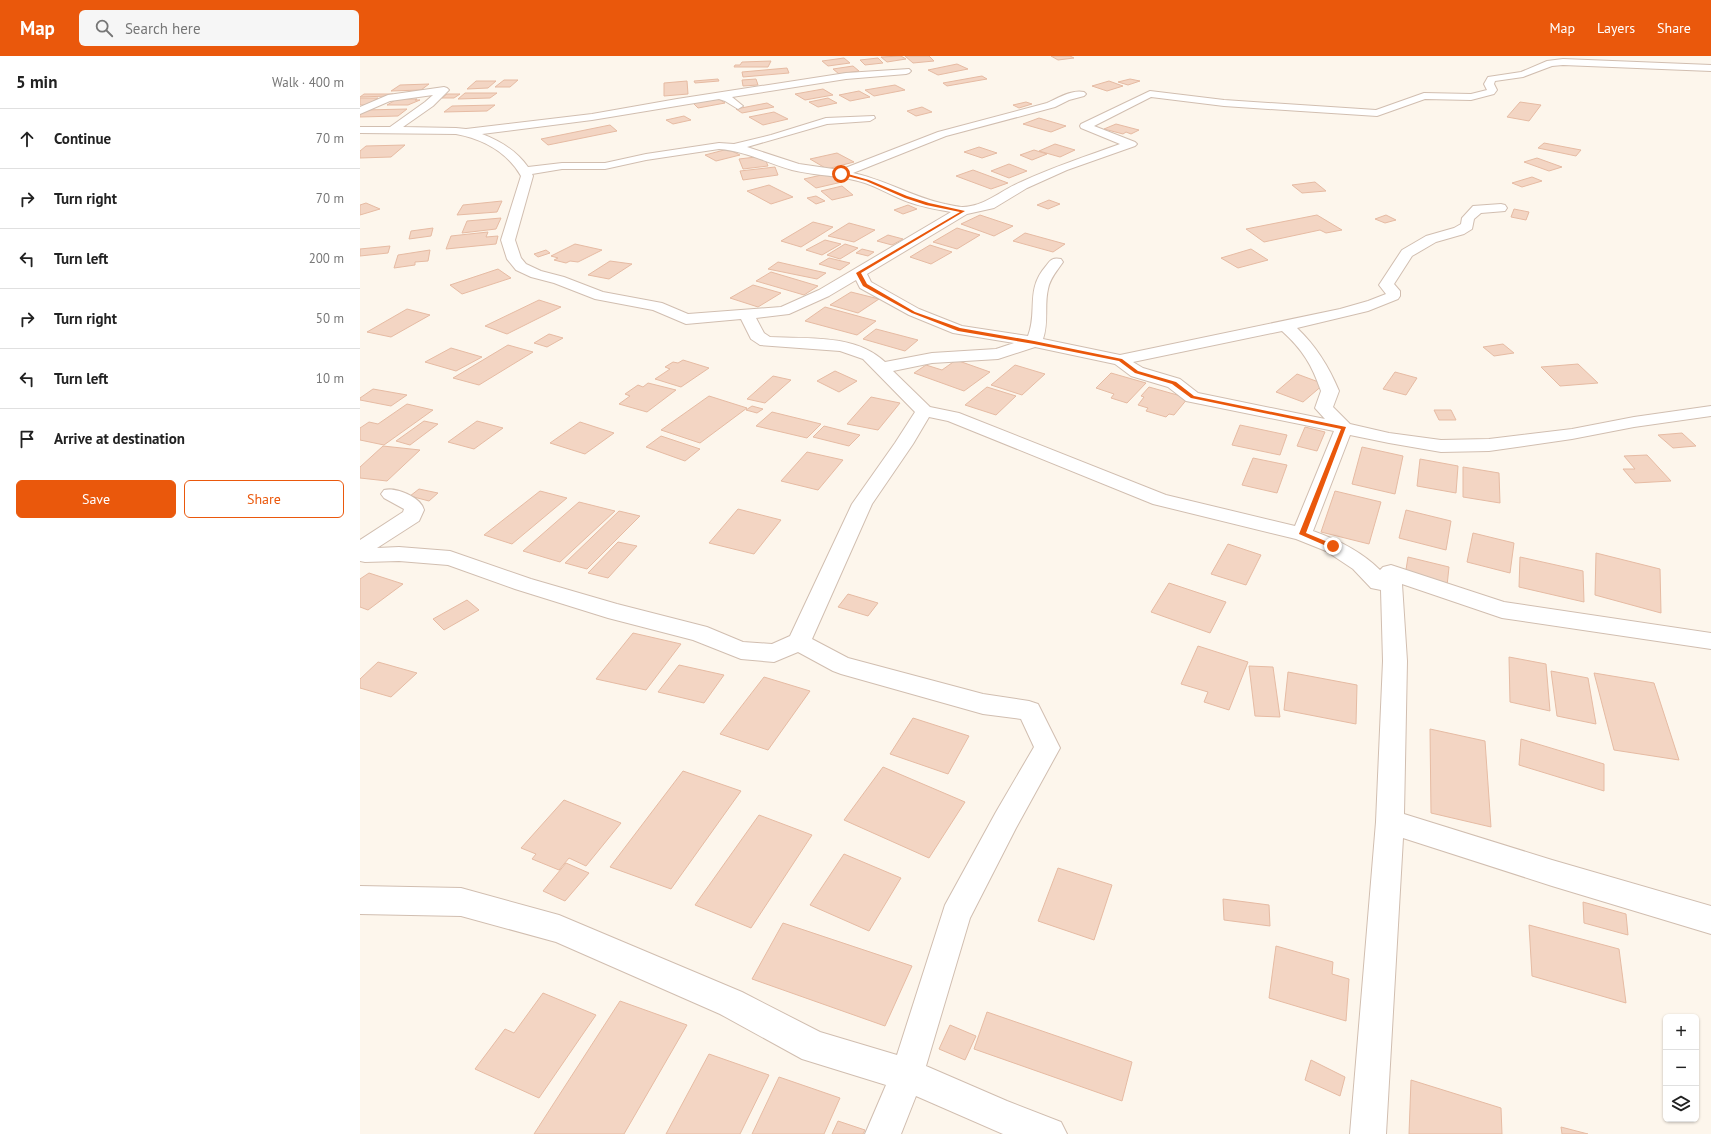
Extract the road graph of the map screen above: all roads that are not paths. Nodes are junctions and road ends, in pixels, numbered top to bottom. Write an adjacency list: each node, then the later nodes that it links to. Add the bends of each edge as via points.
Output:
1 (1711, 68): 15 (street, via 1550,63 1524,74 1491,79 1491,92 1471,97 1424,96 1377,113 1211,102 1150,94 1085,126 1131,144 1023,185 990,205)
2 (906, 70): 4 (street, via 846,76)
3 (1081, 94): 13 (street, via 1051,105 942,134)
4 (719, 96): 5 (street, via 729,99); 10 (street, via 592,117)
5 (738, 106)
6 (360, 111): 9 (street, via 388,98 443,87 429,104)
7 (870, 118): 11 (street, via 826,121)
8 (360, 130): 9 (street)
9 (391, 131): 10 (street)
10 (467, 132): 12 (street, via 509,153)
11 (736, 147): 12 (street, via 719,146 605,166 562,166); 13 (street, via 796,167)
12 (525, 171): 18 (street, via 527,176 508,240 514,259 521,267 600,296 657,306 686,319)
13 (841, 174): 15 (street, via 868,180 928,204)
14 (1501, 208): 19 (street, via 1477,209 1468,218 1467,226 1431,239 1407,253 1386,285 1393,291 1393,296 1342,313)
15 (963, 211): 17 (street)
16 (1056, 262): 20 (street, via 1046,274 1040,290 1039,328)
17 (858, 273): 18 (street, via 824,293 784,311); 20 (street, via 865,285 914,312 959,330)
18 (747, 315): 22 (street, via 757,336 766,342 842,346 869,356)
19 (1286, 326): 21 (street); 25 (street, via 1304,343 1322,370 1330,391 1324,408)
20 (1034, 342): 21 (street); 22 (street, via 998,354 932,358)
21 (1120, 360): 25 (street, via 1137,372 1174,383 1192,397)
22 (881, 368): 23 (street)
23 (924, 411): 27 (street, via 953,417 1160,500); 30 (street, via 862,504)
24 (1711, 411): 25 (street, via 1489,445 1441,446)
25 (1344, 428): 27 (street)
26 (391, 494): 30 (street, via 413,506 412,516 385,530 374,539 360,551 365,556 399,554 450,558 523,584 616,612 699,633 741,650 774,653)
27 (1302, 534): 28 (street, via 1333,546 1361,564 1379,583)
28 (1391, 572): 29 (street, via 1502,610); 31 (street, via 1396,661)
29 (1711, 641)
30 (799, 642): 34 (street, via 841,665 983,704 1029,711 1047,748 956,916)
31 (1390, 822): 33 (street); 37 (street)
32 (360, 900): 34 (street, via 461,902 559,929 731,1003 814,1047)
33 (1711, 920)
34 (907, 1074): 35 (street); 36 (street)
35 (883, 1134)
36 (1049, 1134)
37 (1368, 1134)

